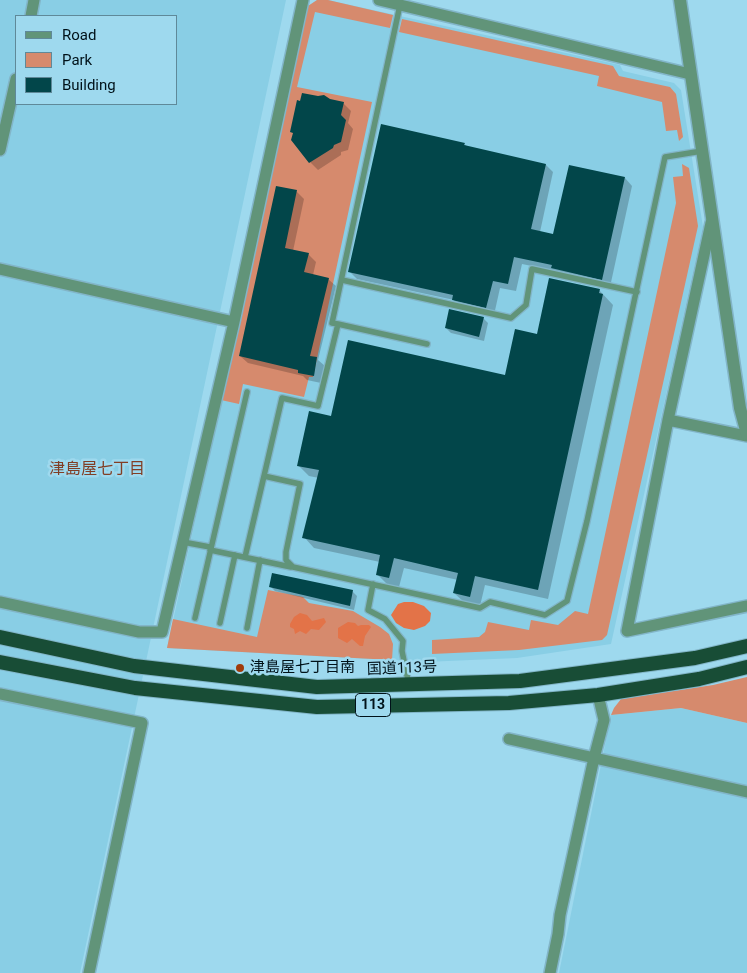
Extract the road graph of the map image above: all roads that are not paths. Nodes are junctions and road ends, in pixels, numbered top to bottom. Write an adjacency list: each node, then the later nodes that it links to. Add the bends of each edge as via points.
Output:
1 (34, 0): 6 (street)
2 (303, 0): 17 (street)
3 (379, 0): 5 (street)
4 (680, 0): 7 (street)
5 (400, 5): 7 (street); 15 (lane)
6 (30, 15)
7 (690, 74): 12 (street)
8 (15, 84): 10 (street)
9 (0, 95): 10 (street)
10 (12, 98): 11 (street)
11 (0, 150)
12 (702, 151): 13 (street); 16 (lane, via 665,157)
13 (712, 219): 21 (street); 22 (street, via 740,408)
14 (0, 269): 17 (street)
15 (342, 280): 16 (lane, via 510,318 526,305 532,269); 18 (lane, via 332,323)
16 (637, 292): 30 (lane, via 568,601 545,615 490,602 480,608 450,603)
17 (234, 322): 24 (street)
18 (338, 324): 19 (lane); 23 (lane, via 318,406 282,398)
19 (427, 344)
20 (246, 392): 25 (lane)
21 (668, 420): 22 (street); 32 (street, via 627,631)
22 (747, 435)
23 (264, 476): 27 (lane); 29 (lane, via 300,484 286,552 286,560)
24 (183, 542): 25 (lane); 31 (street, via 162,632 139,632)
25 (210, 549): 26 (lane); 33 (lane)
26 (235, 555): 27 (lane); 34 (lane)
27 (245, 557): 28 (lane)
28 (260, 560): 29 (lane); 35 (lane)
29 (293, 567): 30 (lane)
30 (373, 584): 40 (lane, via 368,610 385,619 403,641)
31 (0, 602)
32 (747, 606)
33 (195, 618)
34 (220, 623)
35 (247, 628)
36 (0, 637): 40 (highway, 国道113号 / 113, via 134,666 317,687)
37 (747, 646): 40 (highway, 国道113号 / 113, via 695,658 520,681)
38 (0, 662): 42 (highway, 113, via 135,688 317,706 509,703)
39 (747, 667): 42 (highway, 113, via 699,679)
40 (409, 685)
41 (0, 694): 46 (street, via 142,723)
42 (598, 695): 44 (street, via 604,720)
43 (509, 739): 44 (street)
44 (594, 758): 45 (street); 47 (street)
45 (747, 792)
46 (89, 973)
47 (550, 973)

